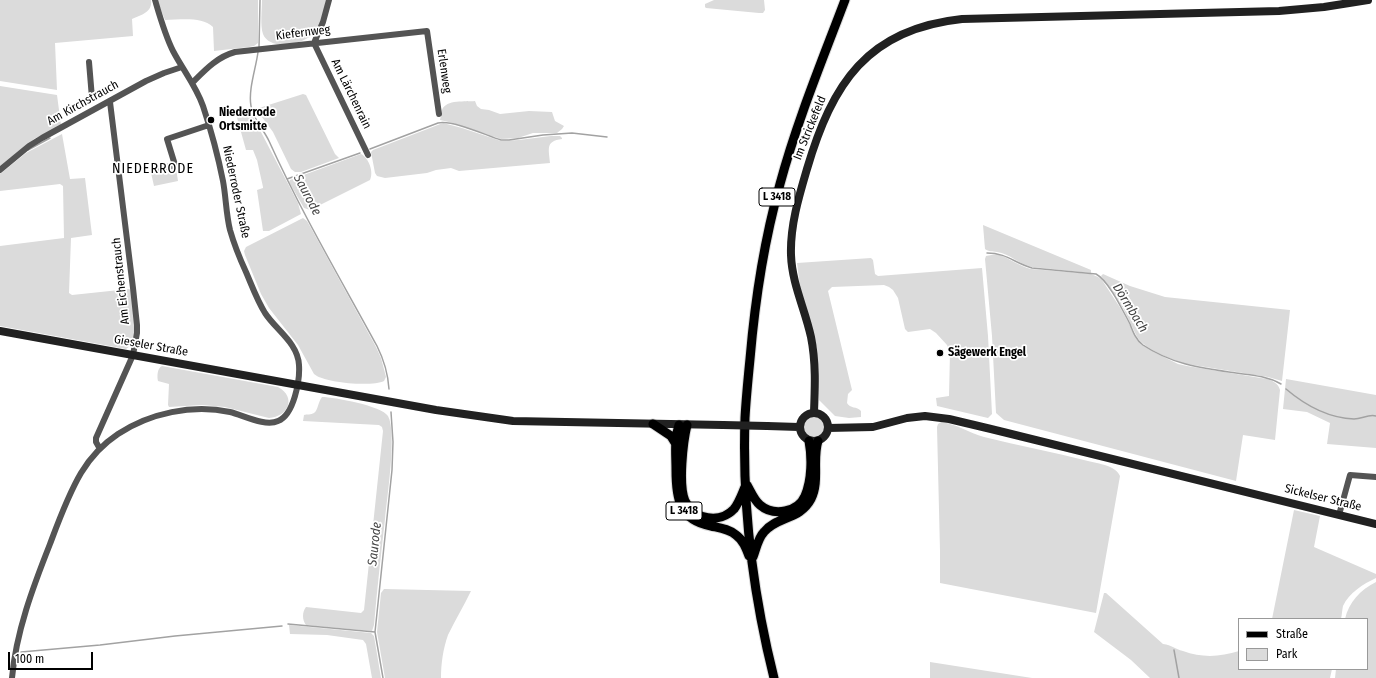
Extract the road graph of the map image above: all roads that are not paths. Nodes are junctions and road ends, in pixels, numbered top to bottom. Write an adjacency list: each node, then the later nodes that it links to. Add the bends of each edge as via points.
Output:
1 (155, 0): 8 (street, Niederroder Straße, via 172,48)
2 (329, 0): 6 (street, via 327,12)
3 (845, 0): 29 (main road, L 3418, via 791,146 767,239 752,330 745,418)
4 (1368, 0): 20 (main road, Im Strickefeld, via 1279,11 962,19 916,28 881,46 849,76 830,106 810,159 794,218 792,266 813,349)
5 (427, 31): 6 (street, Kiefernweg); 12 (street, Erlenweg)
6 (314, 43): 9 (street, Kiefernweg, via 235,52 211,64); 14 (street, Am Lärchenrain)
7 (89, 62): 10 (street, Am Kirchstrauch)
8 (182, 67): 9 (street, Niederroder Straße); 11 (street, Am Kirchstrauch, via 146,81)
9 (193, 82): 13 (street, Niederroder Straße)
10 (92, 98)
11 (110, 102): 16 (street, Am Kirchstrauch, via 42,138); 18 (street, Am Eichenstrauch, via 138,324)
12 (439, 114)
13 (209, 125): 15 (street, via 167,139 175,165); 19 (street, Niederroder Straße, via 223,181 230,230 261,305 298,356)
14 (368, 155)
15 (159, 169)
16 (0, 170)
17 (0, 331): 18 (main road, Gieseler Straße)
18 (133, 355): 19 (main road, Gieseler Straße); 27 (street, Am Eichenstrauch, via 96,438)
19 (297, 385): 21 (main road, Gieseler Straße, via 498,420); 27 (street, Niederroder Straße, via 291,409 278,422 263,422 216,410 165,413 147,418 124,430)
20 (814, 412): 23 (main road, via 802,418); 24 (main road, via 826,419)
21 (653, 424): 22 (main road, Gieseler Straße); 26 (main road, via 671,436)
22 (683, 425): 23 (main road, Gieseler Straße, bridge); 26 (main road, L 3418, via 676,436); 29 (main road, L 3418, via 682,488 685,501 694,512 706,518 728,514 736,506)
23 (799, 427): 25 (main road, via 802,435)
24 (828, 428): 25 (main road, via 825,436); 30 (main road, Sickelser Straße, via 873,427 916,416 936,416)
25 (813, 441): 29 (main road, via 809,483 804,497 794,508 779,512 765,509); 32 (main road, L 3418, via 816,450 816,480 811,499 799,513 764,531)
26 (676, 444): 32 (main road, L 3418, via 676,493 680,505 693,520 735,534 741,539)
27 (100, 449): 33 (street, via 81,473 70,494 40,568 18,639)
28 (1376, 477): 30 (street, via 1350,475)
29 (746, 484): 32 (main road, L 3418)
30 (1339, 515): 31 (main road, Sickelser Straße)
31 (1376, 524)
32 (752, 560): 34 (main road, L 3418)
33 (12, 678)
34 (774, 678)

